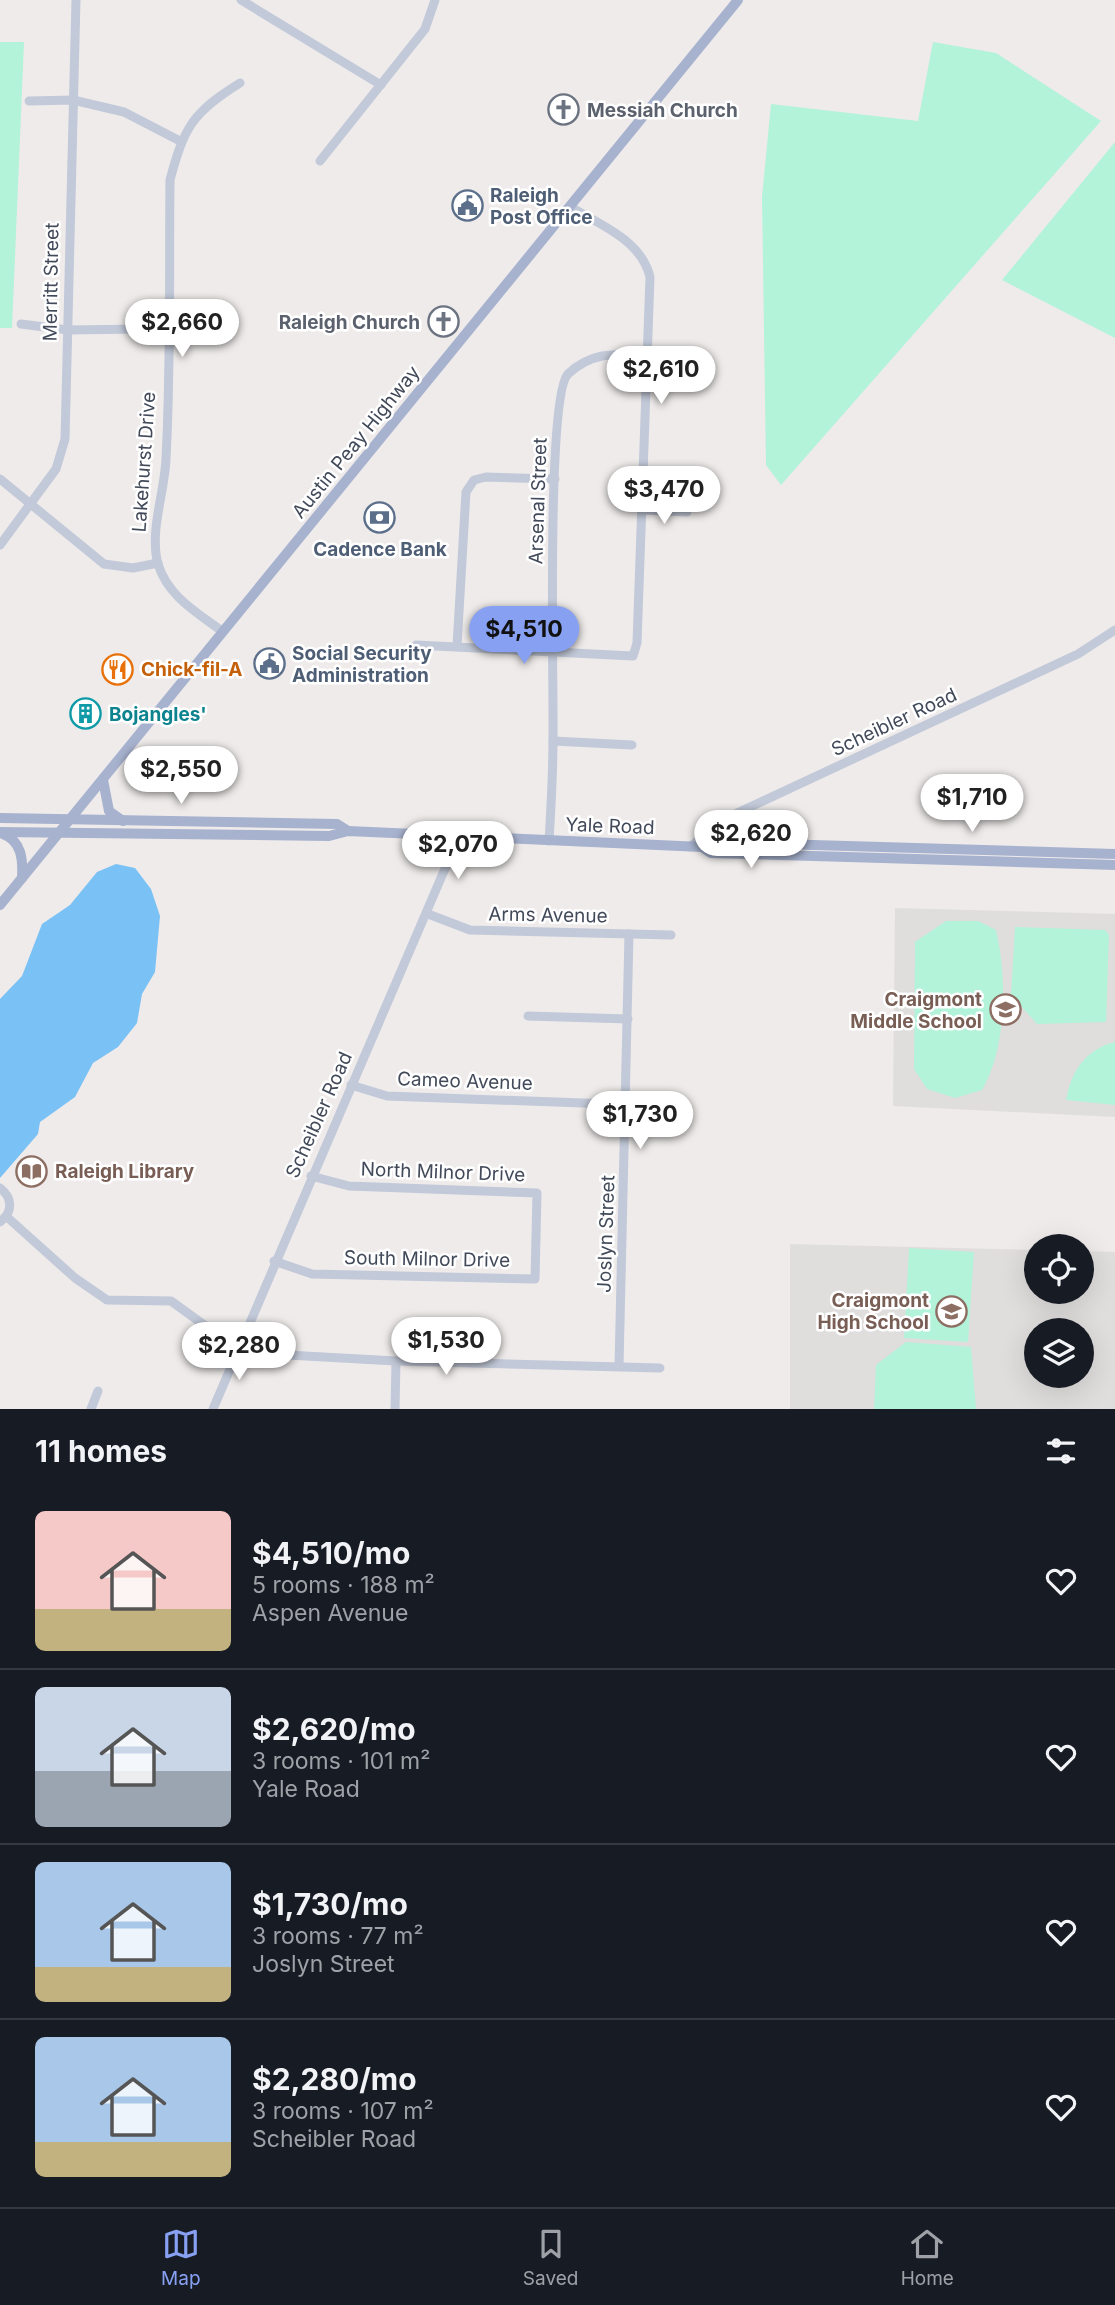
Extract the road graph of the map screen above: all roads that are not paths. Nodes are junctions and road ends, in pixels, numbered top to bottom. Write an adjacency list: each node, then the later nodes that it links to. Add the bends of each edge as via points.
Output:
1 (76, 0): 7 (street, Merritt Street)
2 (241, 0): 6 (street)
3 (435, 0): 6 (street, via 425,29)
4 (738, 0): 11 (main road, Austin Peay Highway)
5 (240, 83): 9 (street, Lakehurst Drive, via 193,120)
6 (381, 85): 10 (street)
7 (73, 100): 8 (street); 9 (street, via 124,113); 15 (street, Merritt Street)
8 (29, 101)
9 (180, 141): 13 (street, Lakehurst Drive, via 170,180)
10 (320, 161)
11 (571, 207): 16 (street, via 632,244 646,259 650,277); 25 (main road, Austin Peay Highway)
12 (21, 324): 15 (street)
13 (168, 328): 14 (street); 15 (street); 23 (street, Lakehurst Drive, via 166,460 156,537)
14 (214, 328)
15 (68, 330): 19 (street, Merritt Street, via 65,439 56,469)
16 (648, 355): 17 (street, Arsenal Street, via 602,353 567,375 560,395); 20 (street)
17 (555, 479): 27 (street, via 486,477 474,480 466,492); 28 (street, Arsenal Street)
18 (0, 480): 19 (street)
19 (31, 506): 22 (street, Merritt Street); 23 (street, via 104,564 132,568)
20 (643, 510): 21 (street); 28 (street, via 633,656)
21 (687, 512)
22 (0, 545)
23 (158, 562): 25 (street, Lakehurst Drive, via 166,583 180,600)
24 (1115, 629): 40 (street, Scheibler Road, via 1078,654 718,822)
25 (223, 632): 31 (main road, Austin Peay Highway)
26 (416, 645): 27 (street)
27 (457, 646): 28 (street)
28 (552, 654): 29 (street, Arsenal Street)
29 (553, 741): 30 (street); 39 (street, Arsenal Street)
30 (632, 745)
31 (103, 780): 33 (main road, Austin Peay Highway); 34 (main road, via 109,811)
32 (0, 818): 33 (main road, Yale Road)
33 (71, 820): 34 (main road, Yale Road); 36 (main road, Austin Peay Highway)
34 (125, 822): 35 (main road, Yale Road, via 337,824)
35 (348, 831): 36 (main road, Yale Road, via 329,836); 38 (main road, Yale Road)
36 (60, 832): 37 (main road, Yale Road); 43 (main road, Austin Peay Highway)
37 (0, 833): 43 (main road, via 19,846)
38 (459, 836): 39 (main road, Yale Road); 45 (street, Scheibler Road)
39 (549, 841): 40 (main road, Yale Road)
40 (696, 847): 41 (main road, Yale Road, via 714,842); 42 (main road, Yale Road, via 711,853)
41 (1115, 854)
42 (1115, 866)
43 (22, 878): 44 (main road, Austin Peay Highway)
44 (0, 905)
45 (428, 915): 46 (street, Arms Avenue, via 470,930); 50 (street, Scheibler Road)
46 (629, 934): 47 (street, Arms Avenue); 49 (street, Joslyn Street)
47 (671, 935)
48 (528, 1016): 49 (street)
49 (628, 1019): 51 (street, Joslyn Street)
50 (351, 1085): 51 (street, Cameo Avenue, via 387,1096); 53 (street, Scheibler Road)
51 (627, 1105): 52 (street, Cameo Avenue); 60 (street, Joslyn Street)
52 (664, 1106)
53 (311, 1176): 56 (street, North Milnor Drive, via 349,1186 537,1194); 57 (street, Scheibler Road)
54 (0, 1188): 55 (street, via 10,1199)
55 (3, 1220): 58 (street, via 107,1300 171,1301)
56 (536, 1232): 57 (street, South Milnor Drive, via 535,1279 312,1274)
57 (274, 1261): 58 (street, Scheibler Road)
58 (239, 1345): 59 (street, via 269,1354); 64 (street, Scheibler Road)
59 (396, 1361): 60 (street); 65 (street)
60 (619, 1366): 61 (street)
61 (660, 1367)
62 (98, 1391): 63 (street)
63 (91, 1409)
64 (212, 1409)
65 (395, 1409)

